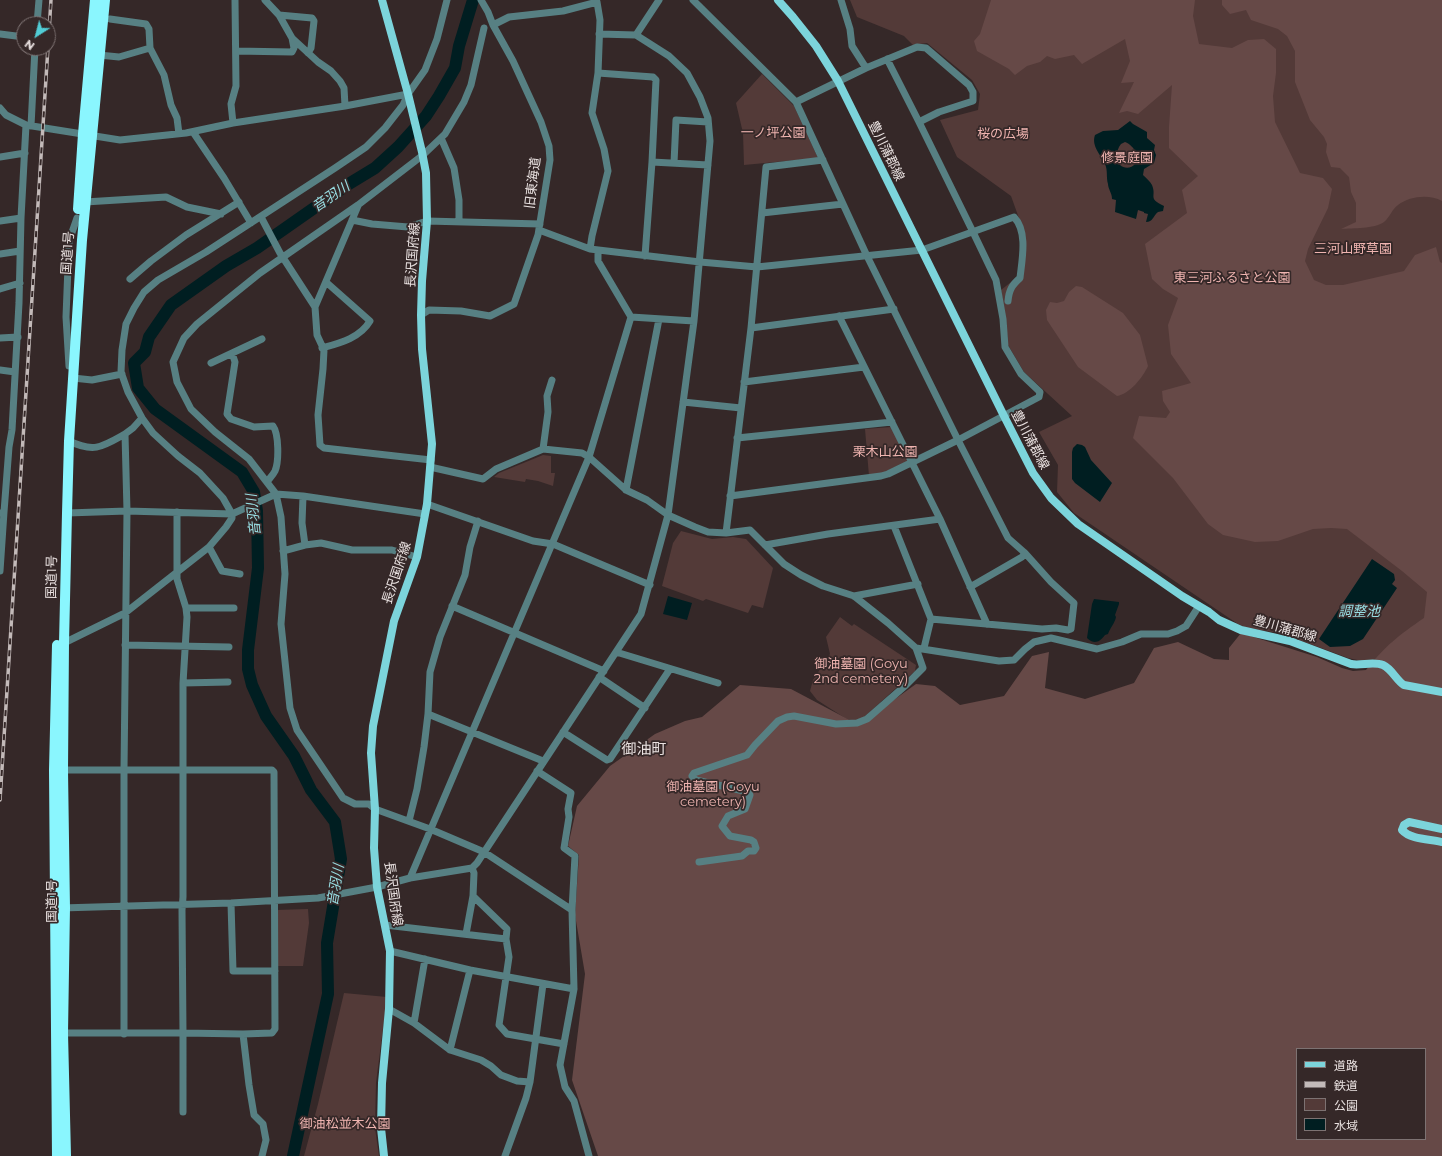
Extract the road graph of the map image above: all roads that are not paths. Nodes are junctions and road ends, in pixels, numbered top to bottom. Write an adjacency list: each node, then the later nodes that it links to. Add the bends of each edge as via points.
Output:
1 (39, 0): 15 (street)
2 (96, 0): 43 (highway, 国道1号)
3 (105, 0): 27 (highway, 国道1号)
4 (235, 0): 25 (street)
5 (265, 0): 14 (street)
6 (382, 0): 33 (main road, 長沢国府線)
7 (447, 0): 33 (street, via 437,39 425,70)
8 (659, 0): 21 (street)
9 (693, 0): 34 (street)
10 (778, 0): 32 (main road, 豊川蒲郡線, via 816,46)
11 (841, 0): 30 (street, via 850,29 852,46)
12 (597, 1): 17 (street, via 563,11 509,17); 20 (street)
13 (483, 3): 17 (street, 旧東海道)
14 (280, 15): 23 (street); 26 (street, via 312,18 314,21 311,48)
15 (38, 16)
16 (110, 19): 24 (street, via 146,24 149,29)
17 (493, 25): 65 (street, 旧東海道, via 541,122 549,146 550,160)
18 (484, 28): 44 (street, via 471,84 454,120)
19 (0, 34): 22 (street)
20 (600, 34): 21 (street); 31 (street)
21 (636, 35): 37 (street, via 669,56 687,73 700,97)
22 (16, 36)
23 (292, 38): 25 (street, via 292,52); 26 (street)
24 (150, 48): 27 (street, via 119,57); 42 (street, via 164,75 177,118)
25 (236, 51): 39 (street, via 236,86 231,104)
26 (308, 53): 35 (street, via 340,81 344,88)
27 (99, 55): 43 (highway, 国道1号)
28 (35, 56): 40 (street)
29 (887, 59): 30 (street); 38 (street); 38 (street, via 917,47 926,48 969,85 973,92 973,101 939,112)
30 (866, 68): 32 (street)
31 (598, 73): 49 (street, via 653,77 656,80); 67 (street, via 592,113 608,171)
32 (838, 81): 34 (street); 69 (main road, 豊川蒲郡線)
33 (409, 98): 35 (street); 46 (main road, 長沢国府線); 59 (street, via 366,147)
34 (796, 102): 48 (street)
35 (345, 106): 39 (street)
36 (0, 108): 40 (street, via 6,115)
37 (708, 122): 50 (street, via 676,120); 51 (street)
38 (919, 122): 66 (street)
39 (233, 123): 41 (street)
40 (29, 126): 43 (street); 45 (street)
41 (193, 132): 42 (street); 53 (street)
42 (179, 134): 43 (street, via 120,140)
43 (87, 135): 52 (highway, 国道1号); 195 (highway, 国道1号, via 77,218 60,513 54,770)
44 (441, 138): 46 (street); 63 (street, via 454,168)
45 (25, 153): 47 (street); 58 (street)
46 (423, 154): 55 (street); 62 (main road, 長沢国府線)
47 (0, 157)
48 (823, 160): 54 (street); 56 (street, via 766,167)
49 (652, 162): 50 (street); 73 (street)
50 (674, 164): 51 (street)
51 (708, 166): 75 (street)
52 (85, 202): 57 (street, via 166,198 187,207); 100 (highway, 国道1号)
53 (239, 202): 57 (street); 64 (street)
54 (843, 204): 56 (street); 74 (street)
55 (358, 205): 60 (street); 72 (street)
56 (762, 213): 76 (street)
57 (221, 214): 77 (street, via 186,235)
58 (21, 218): 61 (street); 70 (street)
59 (262, 218): 64 (street); 72 (street)
60 (352, 220): 62 (street, 旧東海道, via 408,227); 78 (street)
61 (0, 221)
62 (428, 221): 63 (street, 旧東海道); 84 (main road, 長沢国府線)
63 (459, 221): 65 (street, 旧東海道)
64 (251, 223): 99 (street, via 158,280 144,292 126,324)
65 (540, 227): 67 (street); 84 (street, via 514,304 490,316 461,311 429,310)
66 (973, 232): 69 (street); 81 (street, via 1014,217 1019,222 1023,238 1020,278 1009,290); 105 (street, via 996,280 1005,347 1021,374 1040,392 1039,397)
67 (590, 249): 68 (street)
68 (598, 250): 73 (street); 86 (street, via 598,261)
69 (922, 250): 74 (street); 105 (main road, 豊川蒲郡線)
70 (20, 251): 71 (street); 79 (street)
71 (0, 254)
72 (282, 255): 82 (street); 116 (street, via 197,324 184,338 173,362 177,382 191,409 249,459)
73 (645, 256): 75 (street)
74 (867, 256): 76 (street); 83 (street)
75 (700, 262): 76 (street); 88 (street)
76 (757, 267): 89 (street)
77 (130, 279)
78 (326, 282): 82 (street); 93 (street, via 370,322 361,333)
79 (20, 283): 80 (street); 90 (street)
80 (0, 289)
81 (1008, 301)
82 (315, 307): 93 (street, via 317,335)
83 (894, 309): 85 (street); 110 (street)
84 (421, 315): 115 (main road, 長沢国府線, via 432,444)
85 (839, 316): 89 (street); 96 (street)
86 (631, 318): 87 (street); 113 (street)
87 (659, 318): 88 (street); 118 (street)
88 (694, 321): 103 (street)
89 (751, 328): 102 (street)
90 (18, 337): 91 (street); 98 (street)
91 (0, 338)
92 (262, 339): 94 (street)
93 (322, 348): 115 (street, via 323,369 318,415 320,445 324,448)
94 (232, 353): 95 (street); 116 (street, via 235,362 227,414 231,419 254,427 273,426 276,431 275,471)
95 (211, 363)
96 (864, 367): 102 (street); 107 (street)
97 (0, 370): 98 (street)
98 (15, 372): 117 (street, via 12,430)
99 (122, 374): 100 (street, via 92,380); 106 (street)
100 (73, 378): 111 (highway, 国道1号)
101 (552, 380): 112 (street, via 547,396 548,412)
102 (744, 382): 104 (street)
103 (683, 402): 104 (street); 129 (street)
104 (741, 408): 109 (street)
105 (1004, 416): 110 (street); 150 (main road, 豊川蒲郡線, via 1041,486 1066,514)
106 (142, 418): 108 (street); 127 (street, via 153,433 223,498)
107 (892, 422): 109 (street); 114 (street)
108 (125, 434): 111 (street, via 108,444 92,449); 123 (street)
109 (737, 438): 121 (street)
110 (958, 440): 114 (street); 140 (street, via 1008,538)
111 (69, 441): 126 (highway, 国道1号)
112 (543, 449): 113 (street, via 582,453); 115 (street, via 496,469 483,479)
113 (589, 457): 118 (street); 135 (street)
114 (912, 462): 121 (street, via 881,476); 130 (street)
115 (430, 464): 122 (main road, 長沢国府線)
116 (267, 482): 119 (street)
117 (3, 485): 124 (street)
118 (626, 490): 129 (street, via 647,500)
119 (274, 495): 120 (street); 127 (street); 139 (street, via 281,517)
120 (303, 496): 128 (street); 134 (street, via 302,523)
121 (730, 496): 133 (street)
122 (427, 504): 128 (main road, 長沢国府線); 131 (street)
123 (128, 511): 125 (street); 126 (street); 153 (street)
124 (2, 512): 138 (street)
125 (176, 512): 127 (street); 143 (street)
126 (67, 513): 157 (highway, 国道1号)
127 (234, 514): 137 (street)
128 (425, 514): 141 (main road, 長沢国府線)
129 (668, 515): 133 (street, via 708,532); 146 (street)
130 (940, 519): 132 (street); 147 (street)
131 (478, 521): 135 (street, via 533,541); 149 (street, via 465,575)
132 (894, 526): 136 (street); 145 (street)
133 (726, 533): 136 (street, via 750,530)
134 (305, 544): 139 (street); 141 (street, via 321,543 352,550 392,550)
135 (553, 544): 146 (street); 156 (street)
136 (765, 545): 148 (street, via 784,564 801,575 823,586)
137 (209, 547): 143 (street); 144 (street, via 222,571)
138 (1, 548): 142 (street)
139 (283, 551): 179 (street, via 285,574 281,624 290,708 297,730 343,798 355,804 369,804)
140 (1025, 553): 147 (street); 155 (street, via 1051,582 1074,602 1071,629)
141 (417, 557): 179 (main road, 長沢国府線, via 394,622 373,726 371,753)
142 (0, 571)
143 (177, 572): 151 (street); 153 (street)
144 (240, 574)
145 (918, 584): 148 (street); 154 (street)
146 (650, 585): 163 (street, via 641,614)
147 (970, 587): 155 (street)
148 (854, 596): 161 (street)
149 (452, 606): 156 (street); 171 (street, via 430,672)
150 (1199, 606): 162 (street, via 1186,626 1177,631 1168,634 1141,634 1096,649 1051,638 1034,642 1014,660 999,661); 169 (main road, 豊川蒲郡線, via 1219,620 1241,630 1290,641 1351,664 1383,665 1404,685)
151 (186, 608): 152 (street); 159 (street)
152 (234, 608)
153 (125, 613): 157 (street); 158 (street)
154 (931, 619): 155 (street); 162 (street)
155 (987, 624)
156 (516, 633): 165 (street); 172 (street)
157 (64, 643): 175 (highway, 国道1号)
158 (125, 646): 159 (street); 176 (street)
159 (185, 647): 160 (street); 167 (street)
160 (229, 647)
161 (916, 648): 162 (street); 185 (street, via 923,668 867,719 857,723 836,724 787,717 778,721 747,756 694,773 692,776 696,780 748,792 750,795 745,809 728,816 722,826 730,836 751,840 756,848 742,856)
162 (924, 648)
163 (616, 652): 164 (street); 165 (street)
164 (670, 669): 168 (street); 170 (street)
165 (602, 674): 170 (street); 173 (street)
166 (228, 682): 167 (street)
167 (183, 683): 177 (street)
168 (718, 683)
169 (1442, 692)
170 (644, 708): 173 (street, via 607,760)
171 (428, 714): 172 (street); 180 (street, via 417,789)
172 (473, 732): 174 (street); 181 (street)
173 (563, 732): 174 (street)
174 (543, 761): 178 (street)
175 (63, 770): 176 (street); 194 (highway, 国道1号)
176 (124, 770): 177 (street); 193 (street)
177 (183, 770): 190 (street, via 274,772); 192 (street)
178 (537, 771): 184 (street); 196 (street, via 571,793 564,848 575,856)
179 (375, 809): 180 (street); 188 (main road, 長沢国府線)
180 (409, 821): 181 (street)
181 (430, 829): 184 (street); 187 (street)
182 (1442, 829): 183 (main road, via 1409,822 1402,830 1406,834 1422,839)
183 (1442, 842)
184 (484, 852): 186 (street); 196 (street)
185 (699, 862)
186 (472, 868): 187 (street); 189 (street)
187 (410, 878): 188 (street)
188 (377, 887): 190 (street, via 318,898); 197 (main road, 長沢国府線)
189 (473, 896): 198 (street); 199 (street, via 507,929)
190 (274, 901): 191 (street); 203 (street)
191 (231, 903): 192 (street); 203 (street, via 233,971)
192 (182, 904): 193 (street); 210 (street)
193 (124, 906): 194 (street); 211 (street)
194 (65, 908): 195 (street); 209 (highway, 国道1号)
195 (54, 909): 218 (highway, 国道1号)
196 (572, 910): 206 (street)
197 (385, 925): 198 (street); 200 (main road, 長沢国府線)
198 (466, 934): 199 (street)
199 (506, 939): 204 (street, via 509,957)
200 (390, 951): 201 (street); 207 (main road, 長沢国府線)
201 (425, 959): 202 (street); 208 (street)
202 (470, 970): 204 (street); 215 (street)
203 (275, 971): 212 (street, via 275,1029 272,1033)
204 (506, 977): 205 (street); 213 (street, via 499,1025 507,1034)
205 (544, 984): 206 (street); 213 (street)
206 (574, 989): 214 (street)
207 (390, 1009): 208 (street); 221 (main road, 長沢国府線, via 382,1082 381,1128)
208 (414, 1022): 215 (street)
209 (64, 1033): 211 (street); 219 (highway, 国道1号)
210 (183, 1033): 211 (street); 212 (street); 217 (street)
211 (124, 1034)
212 (243, 1034): 220 (street, via 254,1115 263,1124 266,1140)
213 (535, 1040): 214 (street); 216 (street)
214 (564, 1044): 223 (street, via 560,1065 565,1087 574,1101)
215 (450, 1050): 216 (street, via 481,1060 501,1075 517,1081)
216 (530, 1082): 222 (street)
217 (183, 1112)
218 (57, 1156)
219 (66, 1156)
220 (262, 1156)
221 (384, 1156)
222 (505, 1156)
223 (589, 1156)

